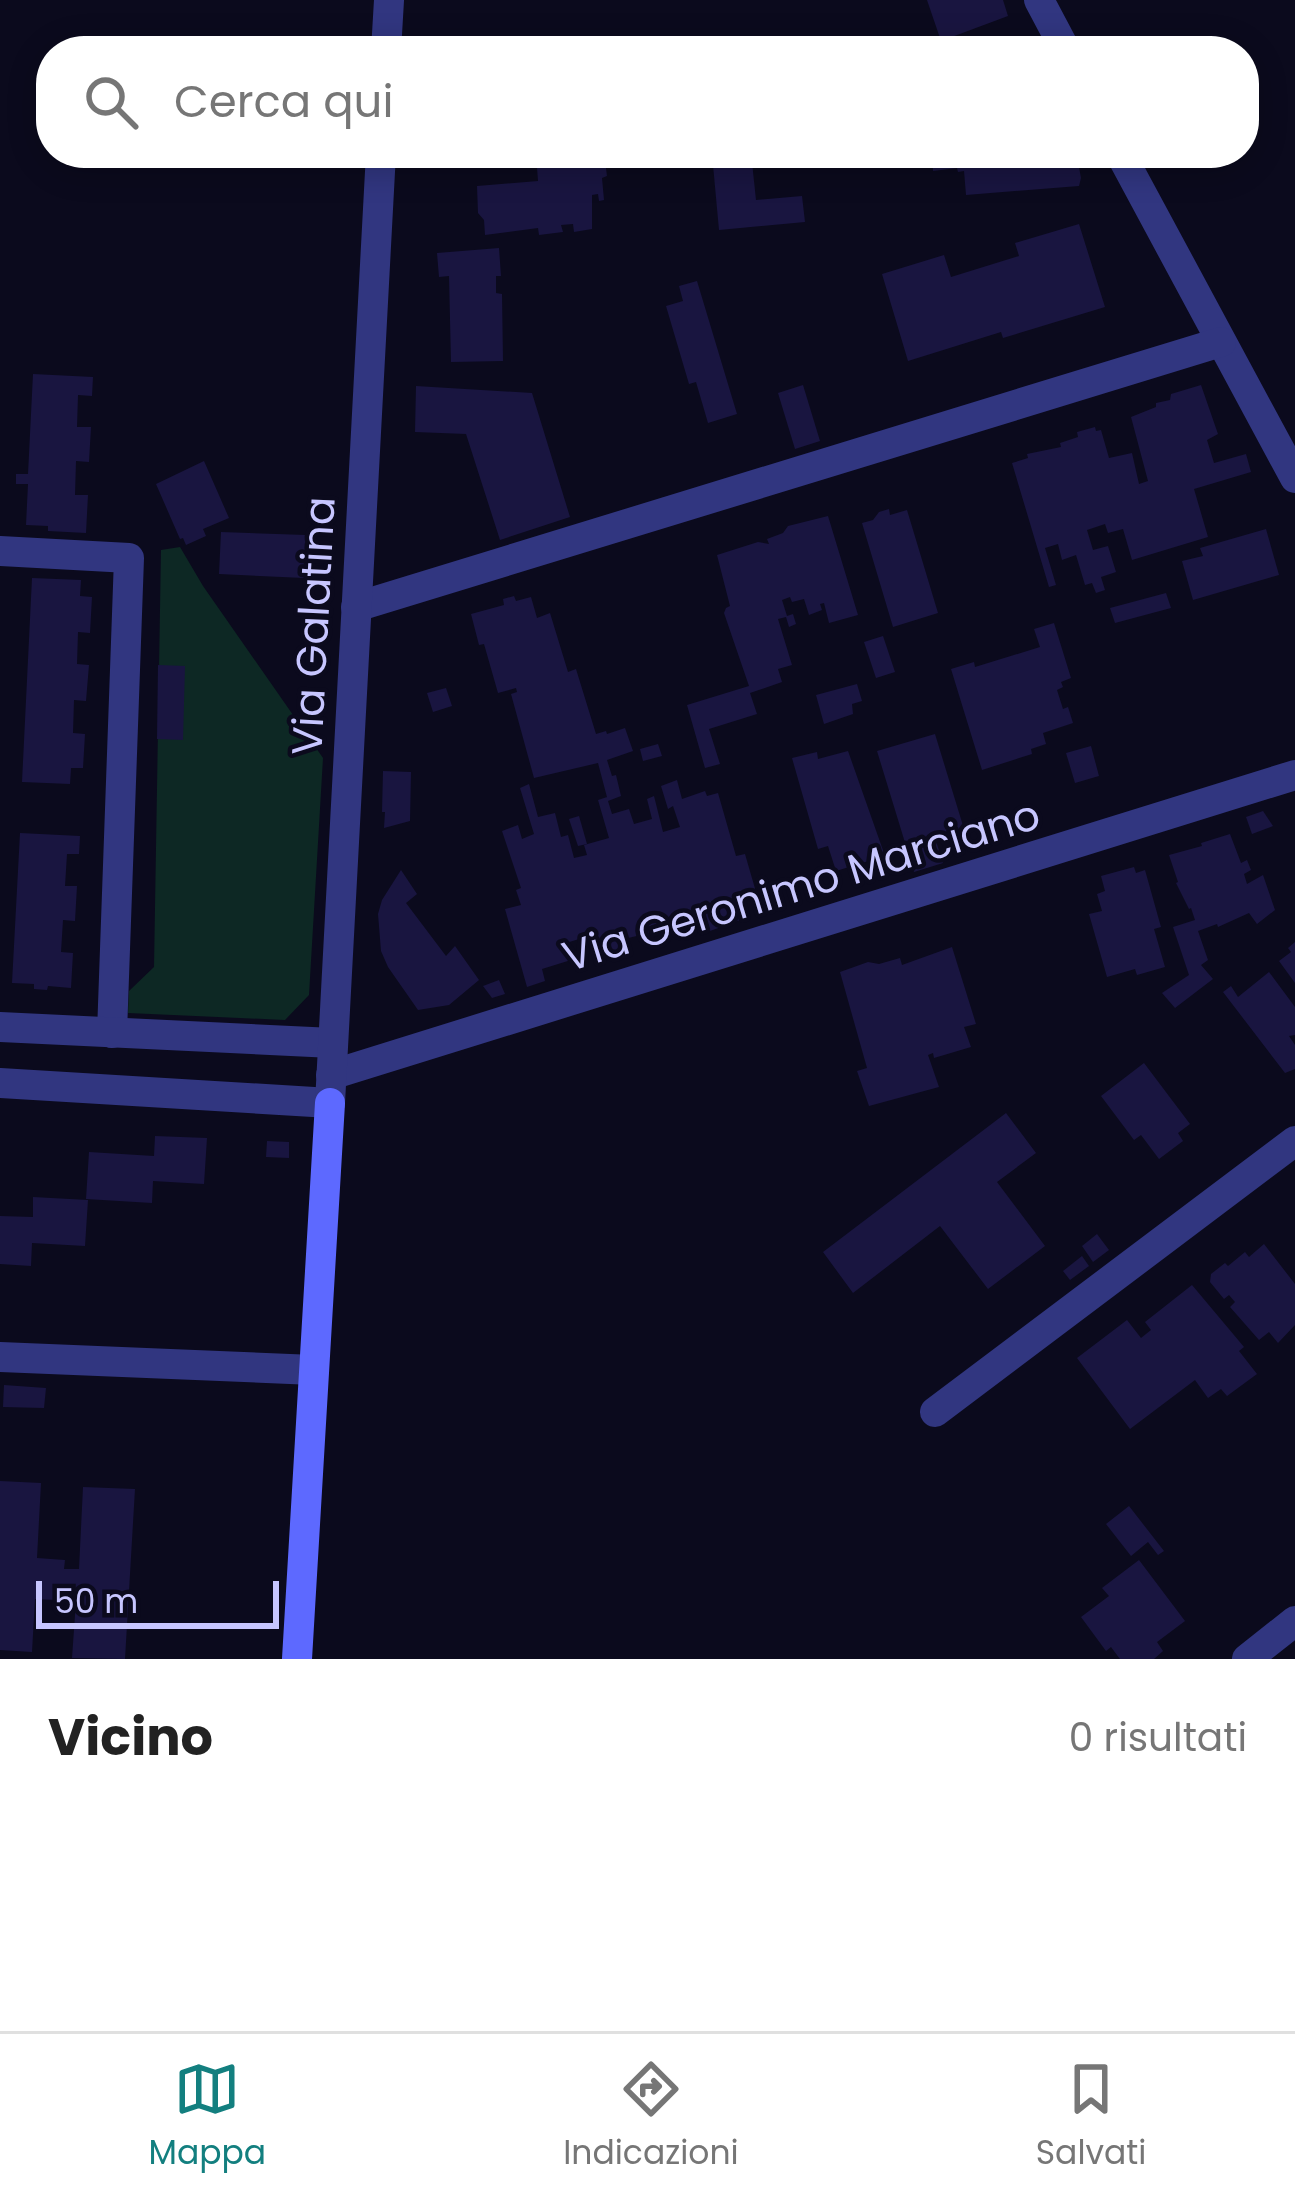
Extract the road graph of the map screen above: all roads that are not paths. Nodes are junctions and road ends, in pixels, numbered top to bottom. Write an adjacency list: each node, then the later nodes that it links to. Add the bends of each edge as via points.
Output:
1 (389, 0): 3 (street)
2 (1039, 0): 4 (street)
3 (387, 36)
4 (1058, 36)
5 (380, 168): 10 (street, Via Galatina)
6 (1128, 168): 7 (street)
7 (1221, 342): 8 (street); 10 (street)
8 (1295, 478)
9 (0, 551): 13 (street, via 129,558)
10 (356, 608): 14 (street, Via Galatina)
11 (1295, 775): 16 (street, Via Geronimo Marciano)
12 (0, 1027): 13 (street)
13 (112, 1033): 14 (street)
14 (333, 1042): 16 (street, Via Galatina)
15 (0, 1083): 16 (street)
16 (330, 1089): 19 (main road)
17 (1295, 1141): 20 (street)
18 (0, 1357): 19 (street)
19 (314, 1370): 22 (main road)
20 (935, 1412)
21 (1295, 1622): 23 (street)
22 (298, 1659)
23 (1247, 1659)

